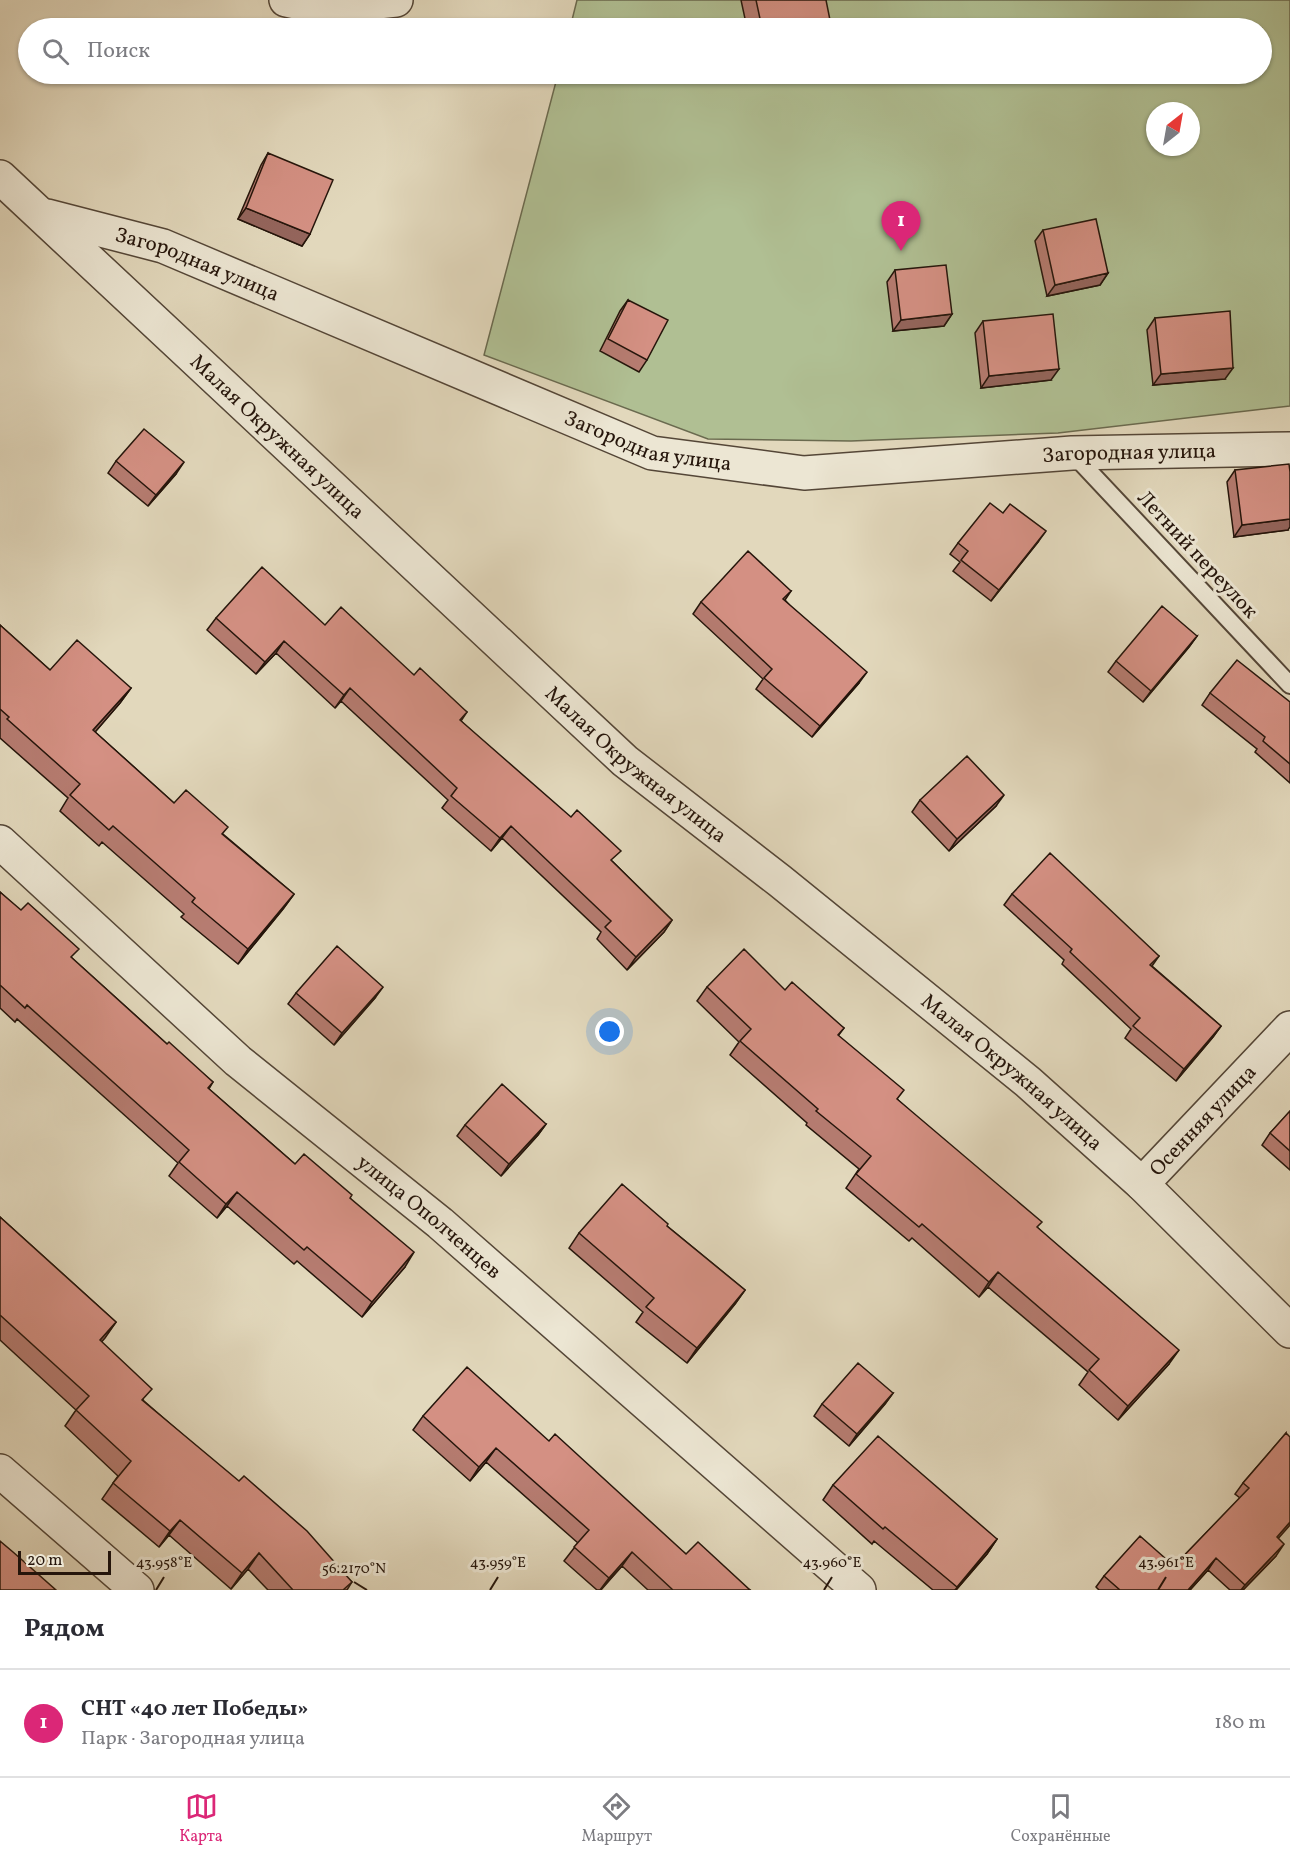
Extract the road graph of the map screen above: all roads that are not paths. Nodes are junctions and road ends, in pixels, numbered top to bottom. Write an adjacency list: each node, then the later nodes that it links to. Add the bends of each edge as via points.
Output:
1 (286, 0): 2 (street, via 322,8)
2 (396, 0)
3 (0, 177): 4 (street, Малая Окружная улица)
4 (43, 215): 6 (street, Загородная улица, via 163,246 652,453 804,473); 10 (street, Малая Окружная улица, via 625,761 1028,1082)
5 (1290, 449): 6 (street, Загородная улица)
6 (1072, 453): 7 (lane, Летний переулок)
7 (1290, 685)
8 (0, 842): 14 (street, улица Ополченцев, via 238,1060 440,1223)
9 (1290, 1028): 10 (street, Осенняя улица)
10 (1142, 1184): 11 (street, Малая Окружная улица)
11 (1290, 1331)
12 (0, 1471): 13 (street)
13 (137, 1590)
14 (859, 1590)

